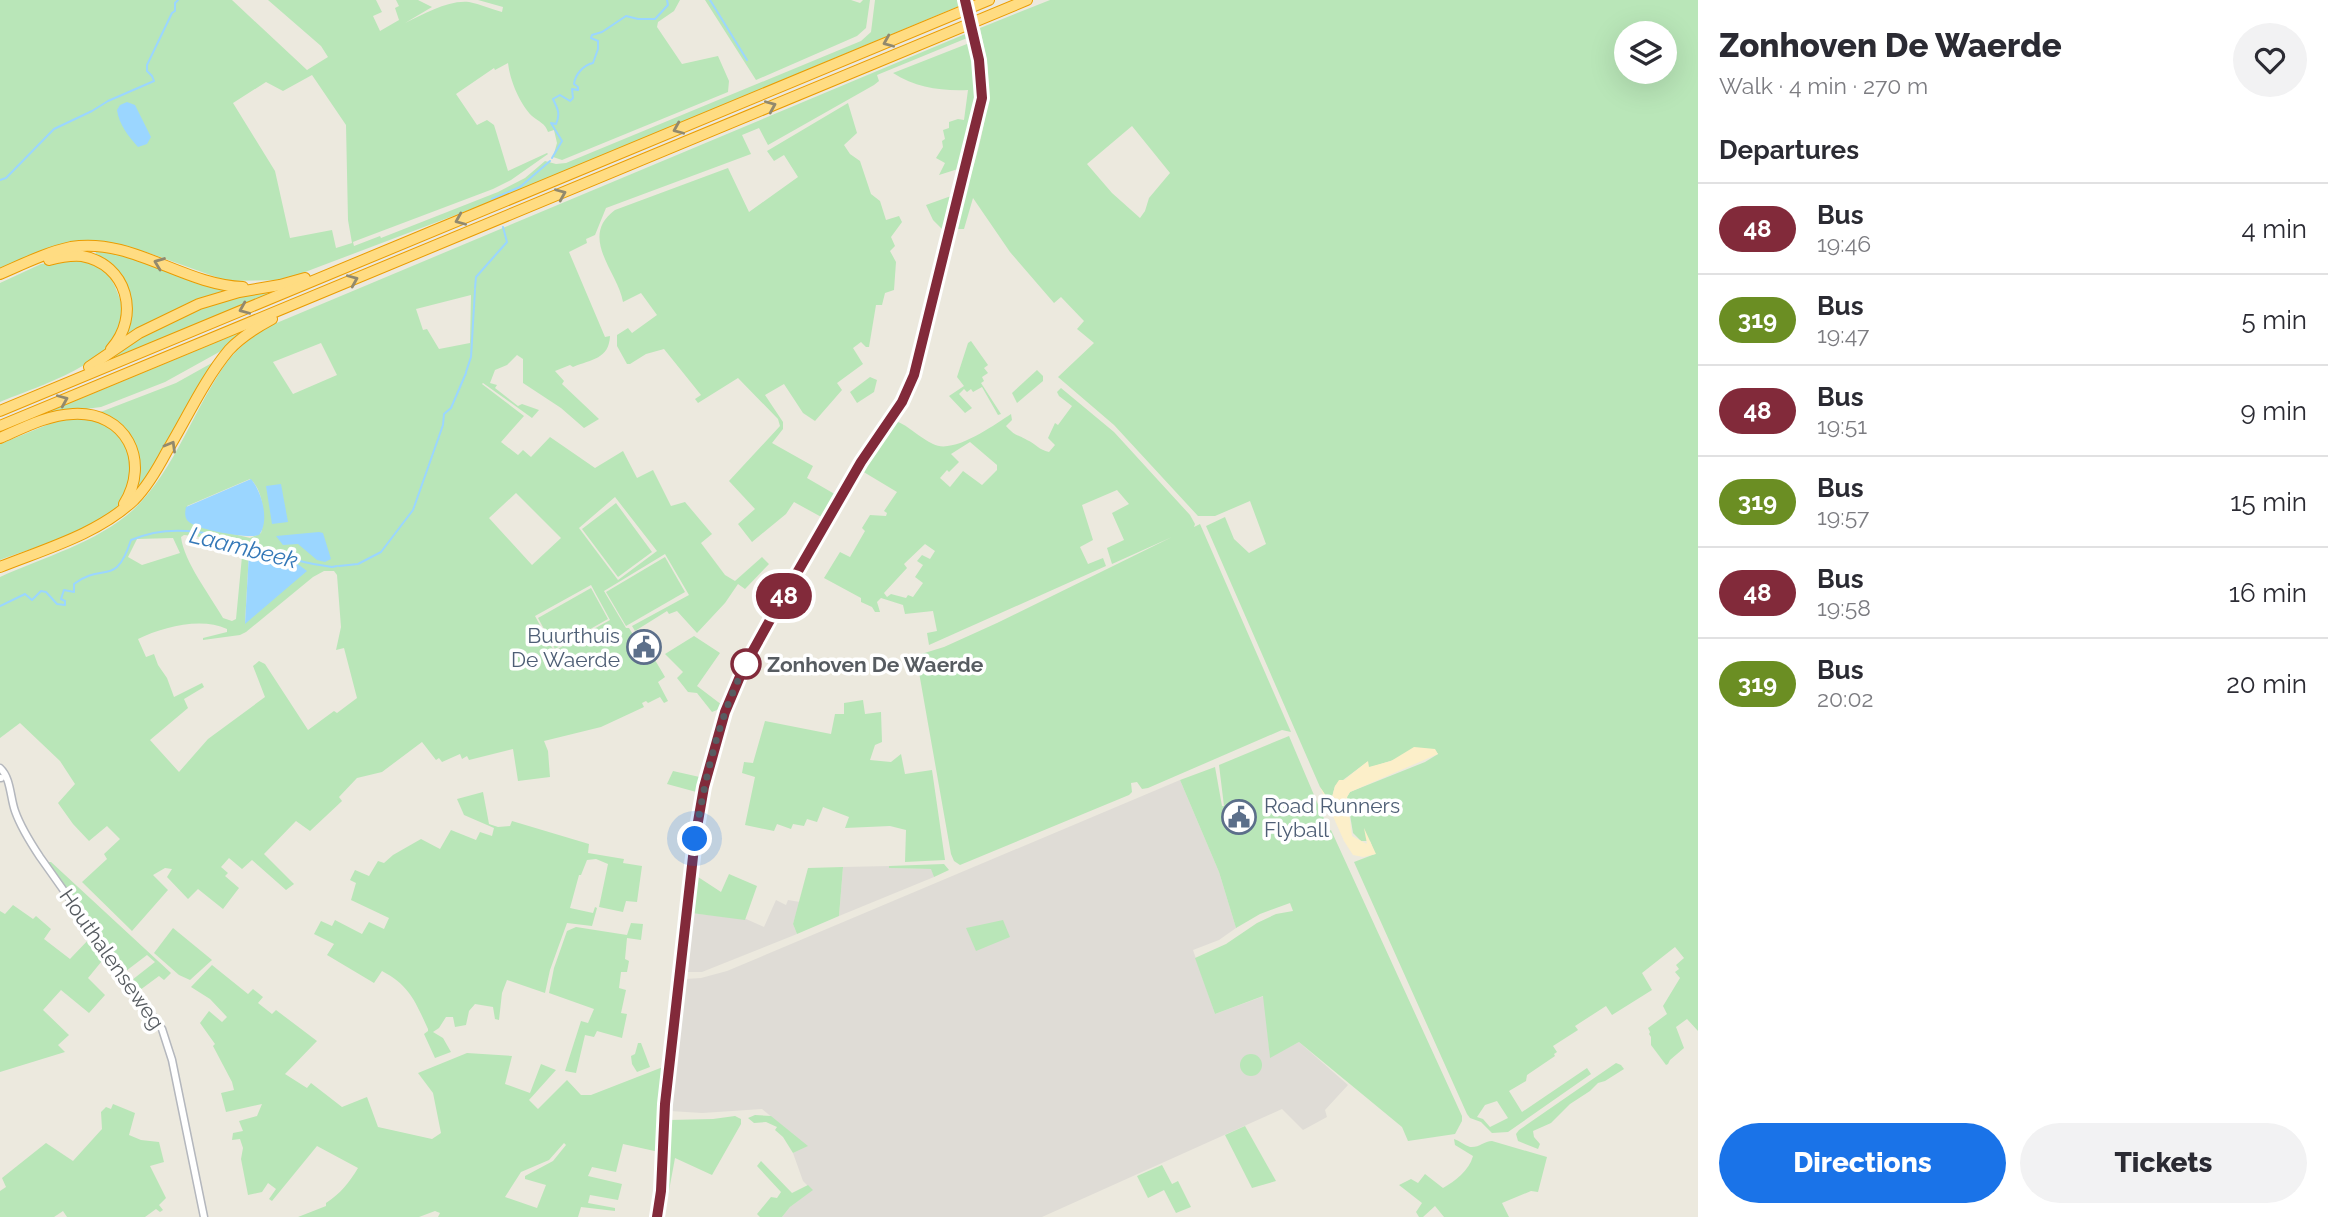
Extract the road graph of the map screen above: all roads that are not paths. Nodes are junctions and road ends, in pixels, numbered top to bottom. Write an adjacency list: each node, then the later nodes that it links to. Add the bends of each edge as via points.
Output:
1 (965, 0): 20 (street, bridge, via 982,98 914,375 744,667 725,712 704,787 669,1065)
2 (989, 0): 4 (highway, one-way to 4)
3 (1027, 0): 8 (highway, one-way to 3)
4 (397, 246): 7 (highway); 11 (highway, one-way to 11)
5 (0, 274): 7 (highway, one-way to 5, via 221,285 129,252 95,246 59,250)
6 (0, 279): 9 (highway, via 41,262 72,256 94,260 113,273 126,297 125,327 112,348)
7 (272, 287): 9 (highway, via 217,298 176,314)
8 (290, 306): 12 (highway, one-way to 8); 14 (highway, one-way to 8, via 144,489 229,350)
9 (86, 369): 10 (highway)
10 (0, 404)
11 (0, 411)
12 (0, 426)
13 (0, 438): 14 (highway, via 58,416 88,414 106,420 127,439 135,458 136,479)
14 (121, 510): 15 (highway, via 83,533)
15 (0, 567)
16 (0, 768): 18 (street, Houthalenseweg, via 8,779)
17 (0, 778): 18 (street, Houthalenseweg)
18 (10, 794): 19 (street, Houthalenseweg, via 23,830 40,857 162,1029)
19 (204, 1217)
20 (657, 1217)

